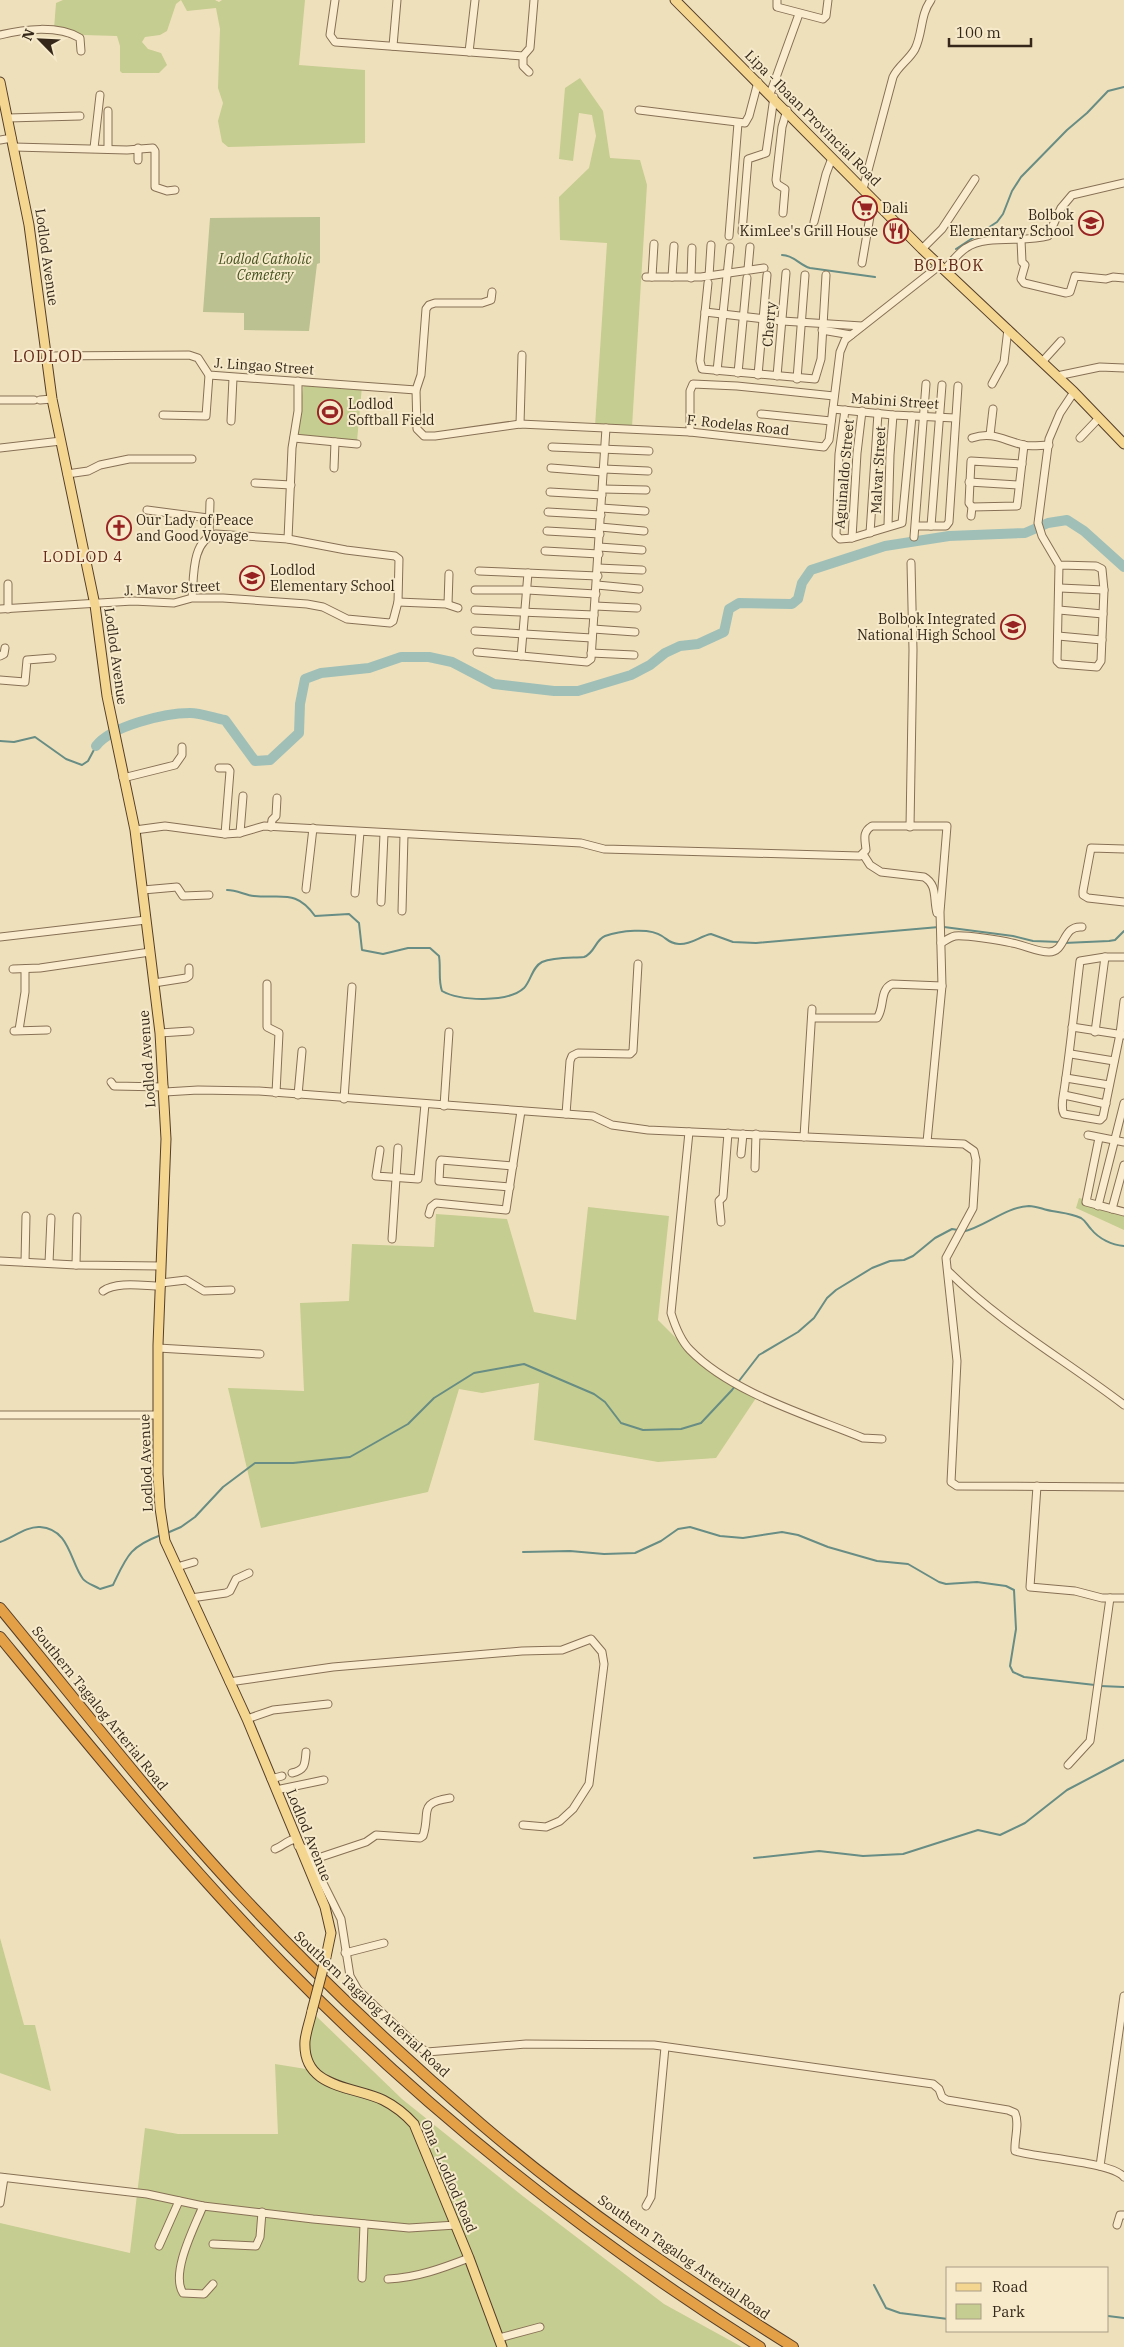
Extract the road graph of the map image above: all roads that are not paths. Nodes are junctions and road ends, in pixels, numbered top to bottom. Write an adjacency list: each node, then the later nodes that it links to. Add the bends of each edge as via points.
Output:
1 (335, 0): 11 (street, via 330,32 332,40)
2 (397, 0): 11 (street)
3 (475, 0): 13 (street)
4 (534, 0): 14 (street, via 530,48)
5 (675, 0): 17 (main road, Lipa - Ibaan Provincial Road)
6 (776, 0): 9 (street, via 778,7)
7 (828, 0): 9 (street, via 823,19)
8 (931, 0): 35 (street, via 921,20 914,49 895,72)
9 (799, 14): 19 (street)
10 (0, 35): 12 (street, via 28,30 70,33 80,38)
11 (394, 46): 13 (street)
12 (81, 51)
13 (469, 52): 14 (street)
14 (523, 56): 15 (street, via 523,66)
15 (529, 72)
16 (0, 82): 24 (main road, Lodlod Avenue)
17 (758, 82): 19 (main road, Lipa - Ibaan Provincial Road); 25 (street, via 747,122)
18 (100, 95): 28 (street)
19 (772, 96): 21 (main road, Lipa - Ibaan Provincial Road); 40 (street, via 766,153 748,159)
20 (639, 110): 25 (street)
21 (787, 110): 31 (main road, Lipa - Ibaan Provincial Road); 38 (street, via 776,180 785,188)
22 (108, 112): 30 (street)
23 (80, 116): 24 (street)
24 (8, 118): 27 (main road, Lodlod Avenue)
25 (738, 123): 41 (street)
26 (0, 140): 27 (street)
27 (13, 143): 28 (street); 75 (main road, Lodlod Avenue, via 29,225)
28 (94, 148): 30 (street)
29 (138, 148): 30 (street); 32 (street); 36 (street, via 155,151 155,186 167,191)
30 (108, 149)
31 (832, 158): 35 (main road, Lipa - Ibaan Provincial Road); 39 (street)
32 (138, 160)
33 (975, 178): 49 (street, via 942,229)
34 (1124, 183): 42 (street, F. Rodelas Road, via 1072,195 1061,208 1048,236)
35 (863, 189): 37 (main road, Lipa - Ibaan Provincial Road)
36 (175, 190)
37 (873, 199): 49 (main road, Lipa - Ibaan Provincial Road); 50 (street)
38 (783, 213)
39 (814, 222)
40 (742, 232)
41 (729, 236)
42 (1021, 240): 51 (street, F. Rodelas Road, via 974,244); 60 (street, via 1025,265 1021,279 1024,282 1066,293 1070,292 1075,276)
43 (654, 244): 57 (street, via 649,277)
44 (711, 245): 61 (street)
45 (674, 246): 57 (street)
46 (730, 247): 53 (street)
47 (750, 247): 52 (street)
48 (692, 248): 58 (street)
49 (922, 249): 51 (main road, Lipa - Ibaan Provincial Road)
50 (862, 263)
51 (942, 268): 69 (street, F. Rodelas Road); 71 (main road, Lipa - Ibaan Provincial Road)
52 (748, 269): 53 (street); 66 (street, via 766,271)
53 (727, 273): 61 (street); 64 (street)
54 (786, 273): 67 (street, Cherry)
55 (805, 275): 68 (street)
56 (826, 275): 70 (street)
57 (672, 277): 58 (street)
58 (691, 278): 61 (street)
59 (747, 278): 65 (street)
60 (1124, 278)
61 (708, 280): 63 (street)
62 (492, 292): 91 (street, via 491,300 482,303 429,305 424,321 421,375)
63 (705, 312): 64 (street); 78 (street, via 701,367)
64 (725, 314): 65 (street); 78 (street)
65 (744, 316): 66 (street); 79 (street)
66 (763, 319): 67 (street); 81 (street)
67 (782, 321): 68 (street); 82 (street, Cherry)
68 (801, 322): 70 (street); 85 (street)
69 (862, 326): 70 (street); 72 (street, F. Rodelas Road)
70 (822, 327): 72 (street); 85 (street, via 821,359 815,379)
71 (1008, 329): 76 (main road, Lipa - Ibaan Provincial Road); 89 (street, via 1004,362)
72 (851, 335): 93 (street, F. Rodelas Road, via 841,346)
73 (1061, 341): 76 (street)
74 (522, 355): 111 (street)
75 (47, 356): 80 (street, J. Lingao Street, via 189,355 198,358); 94 (main road, Lodlod Avenue)
76 (1042, 362): 83 (main road, Lipa - Ibaan Provincial Road)
77 (1124, 368): 83 (street, via 1100,367)
78 (718, 371): 79 (street)
79 (738, 373): 81 (street)
80 (208, 375): 84 (street, J. Lingao Street); 102 (street, via 206,416)
81 (758, 375): 82 (street)
82 (777, 376): 85 (street)
83 (1057, 376): 92 (main road, Lipa - Ibaan Provincial Road)
84 (233, 378): 86 (street, J. Lingao Street); 109 (street)
85 (797, 379)
86 (298, 381): 91 (street, J. Lingao Street); 115 (street)
87 (926, 384): 105 (street)
88 (942, 384): 106 (street)
89 (992, 384)
90 (958, 386): 107 (street)
91 (416, 390): 111 (street, F. Rodelas Road, via 416,416 420,433 424,436)
92 (1074, 392): 108 (main road, Lipa - Ibaan Provincial Road); 123 (street, via 1060,413)
93 (834, 396): 96 (street, F. Rodelas Road); 113 (street, via 693,384 690,389)
94 (52, 399): 95 (street); 118 (main road, Lodlod Avenue)
95 (0, 400)
96 (833, 409): 98 (street, Mabini Street); 110 (street, F. Rodelas Road)
97 (993, 409): 114 (street)
98 (845, 410): 99 (street, Mabini Street); 159 (street, via 836,535 840,539)
99 (862, 412): 100 (street, Mabini Street); 159 (street, Aguinaldo Street)
100 (878, 413): 103 (street, Mabini Street); 156 (street)
101 (761, 414): 110 (street)
102 (163, 415)
103 (894, 415): 104 (street, Mabini Street); 150 (street, Malvar Street)
104 (912, 416): 105 (street, Mabini Street); 150 (street, via 900,524)
105 (924, 416): 106 (street, Mabini Street); 151 (street)
106 (939, 417): 107 (street, Mabini Street); 152 (street)
107 (955, 418): 152 (street, via 949,522 946,526)
108 (1099, 418): 117 (street); 120 (main road, Lipa - Ibaan Provincial Road)
109 (231, 421)
110 (831, 421): 113 (street, F. Rodelas Road, via 829,440 824,447)
111 (520, 424): 112 (street, F. Rodelas Road)
112 (606, 428): 113 (street, F. Rodelas Road); 126 (street)
113 (690, 432)
114 (990, 435): 116 (street); 122 (street)
115 (294, 438): 119 (street); 137 (street)
116 (972, 438)
117 (1080, 438)
118 (61, 441): 124 (street); 134 (main road, Lodlod Avenue)
119 (335, 442): 121 (street); 130 (street)
120 (1123, 442)
121 (357, 444)
122 (1024, 445): 123 (street); 129 (street)
123 (1048, 445): 165 (street, via 1038,523)
124 (0, 448)
125 (552, 448): 126 (street)
126 (605, 450): 127 (street); 132 (street)
127 (649, 451)
128 (192, 459): 134 (street, via 129,459)
129 (1022, 464): 135 (street, via 973,460); 138 (street)
130 (334, 468)
131 (551, 468): 132 (street)
132 (604, 470): 133 (street); 141 (street)
133 (648, 471)
134 (67, 474): 182 (main road, Lodlod Avenue)
135 (969, 482): 138 (street); 143 (street, via 969,503)
136 (255, 483): 137 (street)
137 (290, 485): 160 (street)
138 (1019, 485): 143 (street, via 1016,507)
139 (646, 490): 141 (street)
140 (550, 492): 141 (street)
141 (602, 492): 147 (street)
142 (210, 502): 149 (street)
143 (972, 507): 148 (street)
144 (147, 510): 149 (street)
145 (645, 511): 147 (street)
146 (548, 512): 147 (street)
147 (601, 512): 153 (street)
148 (971, 516)
149 (208, 518): 157 (street)
150 (888, 526): 156 (street)
151 (916, 526): 152 (street); 158 (street)
152 (931, 526)
153 (600, 530): 154 (street); 155 (street); 161 (street)
154 (547, 531)
155 (644, 531)
156 (870, 533): 159 (street)
157 (209, 536): 160 (street, via 225,534); 179 (street, via 197,554)
158 (914, 537)
159 (852, 538)
160 (288, 539): 180 (street, J. Mavor Street, via 395,556 399,559)
161 (599, 550): 162 (street); 163 (street); 168 (street)
162 (642, 550)
163 (545, 551)
164 (911, 563): 214 (street)
165 (1059, 565): 173 (street); 177 (street, via 1100,567)
166 (642, 570): 168 (street)
167 (479, 571): 169 (street)
168 (598, 572): 169 (street); 172 (street)
169 (528, 573): 176 (street)
170 (449, 574): 181 (street)
171 (8, 584): 187 (street)
172 (597, 585): 174 (street); 178 (street)
173 (1060, 588): 177 (street); 189 (street)
174 (639, 589)
175 (475, 590): 176 (street)
176 (526, 590): 178 (street); 190 (street)
177 (1104, 590): 191 (street)
178 (596, 594): 183 (street)
179 (192, 598): 180 (street, J. Mavor Street, via 307,604 323,607 346,619 390,623); 182 (street, J. Mavor Street, via 174,603 142,601)
180 (398, 602): 181 (street)
181 (448, 604): 184 (street)
182 (95, 605): 187 (street, J. Mavor Street); 210 (main road, Lodlod Avenue)
183 (595, 606): 185 (street); 192 (street)
184 (458, 608)
185 (637, 608)
186 (0, 609): 187 (street, J. Mavor Street)
187 (8, 609)
188 (475, 610): 190 (street)
189 (1059, 610): 191 (street); 197 (street)
190 (525, 611): 192 (street); 196 (street)
191 (1103, 614): 199 (street)
192 (594, 615): 193 (street)
193 (593, 629): 195 (street); 198 (street)
194 (475, 632): 196 (street)
195 (635, 632)
196 (523, 634): 198 (street); 205 (street)
197 (1058, 636): 199 (street); 199 (street, via 1058,661 1064,665 1097,667 1101,661)
198 (592, 638): 202 (street)
199 (1102, 640)
200 (5, 648): 204 (street)
201 (477, 652): 205 (street)
202 (591, 653): 203 (street); 205 (street, via 587,662)
203 (634, 655)
204 (0, 656)
205 (521, 656)
206 (52, 658): 207 (street, via 27,660 25,682)
207 (0, 680)
208 (182, 747): 210 (street, via 182,755 175,765)
209 (219, 768): 219 (street, via 230,771)
210 (123, 778): 216 (main road, Lodlod Avenue)
211 (243, 796): 218 (street)
212 (277, 798): 213 (street, via 276,816)
213 (271, 827): 215 (street); 218 (street)
214 (910, 827): 223 (street, via 872,826 864,835 866,850); 233 (street, via 947,826)
215 (313, 828): 217 (street); 224 (street)
216 (135, 830): 219 (street, via 166,826); 225 (main road, Lodlod Avenue)
217 (360, 832): 220 (street); 226 (street)
218 (240, 833): 219 (street)
219 (225, 834)
220 (384, 834): 221 (street); 228 (street)
221 (404, 835): 223 (street, via 580,843 604,849); 230 (street)
222 (1124, 849): 229 (street, via 1091,848 1083,895)
223 (863, 854): 233 (street, via 870,865 881,872 924,877 932,883)
224 (306, 889)
225 (143, 890): 227 (street, via 176,888 183,896); 231 (main road, Lodlod Avenue)
226 (355, 893)
227 (210, 895)
228 (381, 902)
229 (1124, 902)
230 (402, 911)
231 (146, 920): 234 (street); 236 (main road, Lodlod Avenue)
232 (1082, 927): 235 (street, via 1076,926 1067,932 1053,952 1010,942 955,936)
233 (940, 933): 235 (street)
234 (0, 937)
235 (941, 943): 245 (street)
236 (150, 952): 242 (street); 243 (main road, Lodlod Avenue)
237 (1105, 957): 238 (street); 250 (street, via 1080,961); 254 (street)
238 (1124, 957)
239 (638, 964): 273 (street, via 633,1051 630,1054 578,1053 572,1056)
240 (189, 968): 243 (street, via 186,978)
241 (13, 969): 242 (street)
242 (26, 969): 251 (street, via 25,992 16,1030)
243 (154, 983): 255 (main road, Lodlod Avenue)
244 (267, 984): 264 (street, via 267,1027 279,1033)
245 (942, 986): 249 (street, via 892,984 885,991 881,1014 877,1018); 282 (street)
246 (352, 987): 267 (street)
247 (1124, 1001): 256 (street)
248 (812, 1009): 249 (street)
249 (812, 1018): 279 (street)
250 (1072, 1028): 254 (street); 258 (street)
251 (47, 1030)
252 (190, 1031): 255 (street)
253 (449, 1032): 271 (street)
254 (1095, 1032): 256 (street)
255 (160, 1033): 263 (main road, Lodlod Avenue)
256 (1122, 1035): 259 (street)
257 (302, 1051): 265 (street)
258 (1070, 1054): 259 (street); 260 (street)
259 (1114, 1061): 262 (street)
260 (1066, 1078): 262 (street); 266 (street)
261 (111, 1082): 263 (street, via 114,1086)
262 (1109, 1085): 270 (street)
263 (164, 1090): 264 (street); 305 (main road, Lodlod Avenue, via 166,1139)
264 (276, 1093): 265 (street)
265 (298, 1095): 267 (street)
266 (1064, 1095): 270 (street); 270 (street, via 1064,1114 1100,1120)
267 (344, 1099): 269 (street)
268 (1124, 1103): 281 (street)
269 (424, 1104): 271 (street); 290 (street, via 420,1178)
270 (1106, 1104)
271 (444, 1106): 272 (street)
272 (521, 1111): 273 (street); 288 (street)
273 (566, 1114): 274 (street, via 593,1116 612,1125)
274 (689, 1132): 275 (street); 315 (street, via 671,1313 689,1350 727,1380 746,1390 863,1438)
275 (728, 1133): 276 (street); 299 (street, via 724,1197 719,1201)
276 (743, 1134): 277 (street); 286 (street)
277 (756, 1134): 279 (street); 289 (street)
278 (1088, 1135): 280 (street)
279 (804, 1137): 282 (street)
280 (1099, 1138): 281 (street); 292 (street, via 1085,1200)
281 (1114, 1140): 283 (street); 292 (street)
282 (927, 1142): 306 (street, via 964,1144 974,1151 976,1160 973,1208 946,1258)
283 (1124, 1142)
284 (398, 1148): 290 (street)
285 (380, 1150): 290 (street, via 376,1176)
286 (741, 1154)
287 (1124, 1165): 293 (street)
288 (513, 1166): 291 (street); 291 (street, via 440,1162 439,1181)
289 (755, 1168)
290 (395, 1178): 300 (street)
291 (510, 1187): 295 (street, via 504,1210 436,1203)
292 (1098, 1206): 293 (street)
293 (1112, 1209): 294 (street)
294 (1124, 1212)
295 (429, 1214)
296 (26, 1216): 302 (street)
297 (77, 1217): 304 (street)
298 (51, 1218): 303 (street)
299 (721, 1222)
300 (392, 1238)
301 (0, 1261): 302 (street)
302 (25, 1262): 303 (street)
303 (49, 1263): 304 (street)
304 (74, 1263): 305 (street)
305 (161, 1264): 307 (main road, Lodlod Avenue)
306 (949, 1272): 312 (street, via 994,1314); 316 (street, via 957,1361 951,1482 957,1486)
307 (161, 1284): 308 (street, via 186,1280 204,1291); 309 (street, via 110,1287); 310 (main road, Lodlod Avenue)
308 (231, 1290)
309 (103, 1291)
310 (158, 1348): 311 (street); 314 (main road, Lodlod Avenue)
311 (260, 1354)
312 (1124, 1405)
313 (0, 1415): 314 (street)
314 (158, 1415): 319 (main road, Lodlod Avenue, via 162,1526)
315 (882, 1439)
316 (1037, 1486): 317 (street); 322 (street, via 1030,1587)
317 (1124, 1488)
318 (194, 1562): 319 (street)
319 (177, 1567): 321 (main road, Lodlod Avenue)
320 (249, 1573): 321 (street, via 236,1579 226,1593)
321 (191, 1598): 326 (main road, Lodlod Avenue)
322 (1110, 1598): 323 (street); 330 (street, via 1090,1743)
323 (1124, 1598)
324 (0, 1608): 367 (highway, Southern Tagalog Arterial Road, via 216,1867 291,1947 385,2038 539,2171 656,2257)
325 (0, 1637): 366 (highway, via 138,1804 235,1914 373,2051 470,2138 535,2190 647,2272)
326 (229, 1682): 328 (main road, Lodlod Avenue); 337 (street, via 333,1667 562,1650 591,1638 602,1652 604,1664 589,1784 573,1809 560,1821 546,1827)
327 (328, 1704): 328 (street, via 273,1710)
328 (247, 1719): 333 (main road, Lodlod Avenue)
329 (306, 1752): 331 (street, via 304,1768)
330 (1068, 1765)
331 (292, 1773)
332 (282, 1776): 333 (street)
333 (271, 1779): 335 (main road, Lodlod Avenue)
334 (324, 1780): 335 (street)
335 (276, 1790): 338 (main road, Lodlod Avenue)
336 (450, 1798): 340 (street, via 428,1804 425,1830 420,1838 376,1834 366,1842)
337 (522, 1825)
338 (297, 1842): 339 (street, via 286,1841); 340 (street); 344 (main road, Lodlod Avenue, bridge, via 330,1924 331,1934)
339 (275, 1849)
340 (312, 1860): 342 (street, via 341,1920)
341 (384, 1943): 342 (street)
342 (345, 1953): 345 (street, via 350,1976 358,1990 427,2052 526,2044)
343 (1124, 1996): 346 (street)
344 (312, 2011): 356 (main road, Ona - Lodlod Road, via 305,2041 313,2068 328,2083 374,2096 406,2114 414,2124)
345 (665, 2047): 346 (street, via 933,2084 947,2100 1015,2113 1018,2118 1014,2140 1016,2151); 352 (street, via 651,2197)
346 (1100, 2166): 348 (street)
347 (2, 2177): 349 (street, via 146,2194); 350 (street)
348 (1124, 2177)
349 (178, 2201): 351 (street); 359 (street)
350 (0, 2203)
351 (203, 2206): 353 (street); 363 (street, via 183,2255 180,2284 183,2293 204,2294)
352 (646, 2206)
353 (262, 2212): 355 (street); 358 (street, via 256,2246)
354 (1124, 2215): 357 (street, via 1120,2215)
355 (364, 2224): 356 (street, via 409,2228); 361 (street)
356 (456, 2225): 360 (main road, Ona - Lodlod Road)
357 (1117, 2225)
358 (213, 2244)
359 (159, 2246)
360 (469, 2258): 362 (street, via 405,2278); 365 (main road, Ona - Lodlod Road)
361 (362, 2278)
362 (388, 2279)
363 (213, 2284)
364 (540, 2327): 365 (street)
365 (500, 2343)
366 (760, 2347)
367 (792, 2347)

